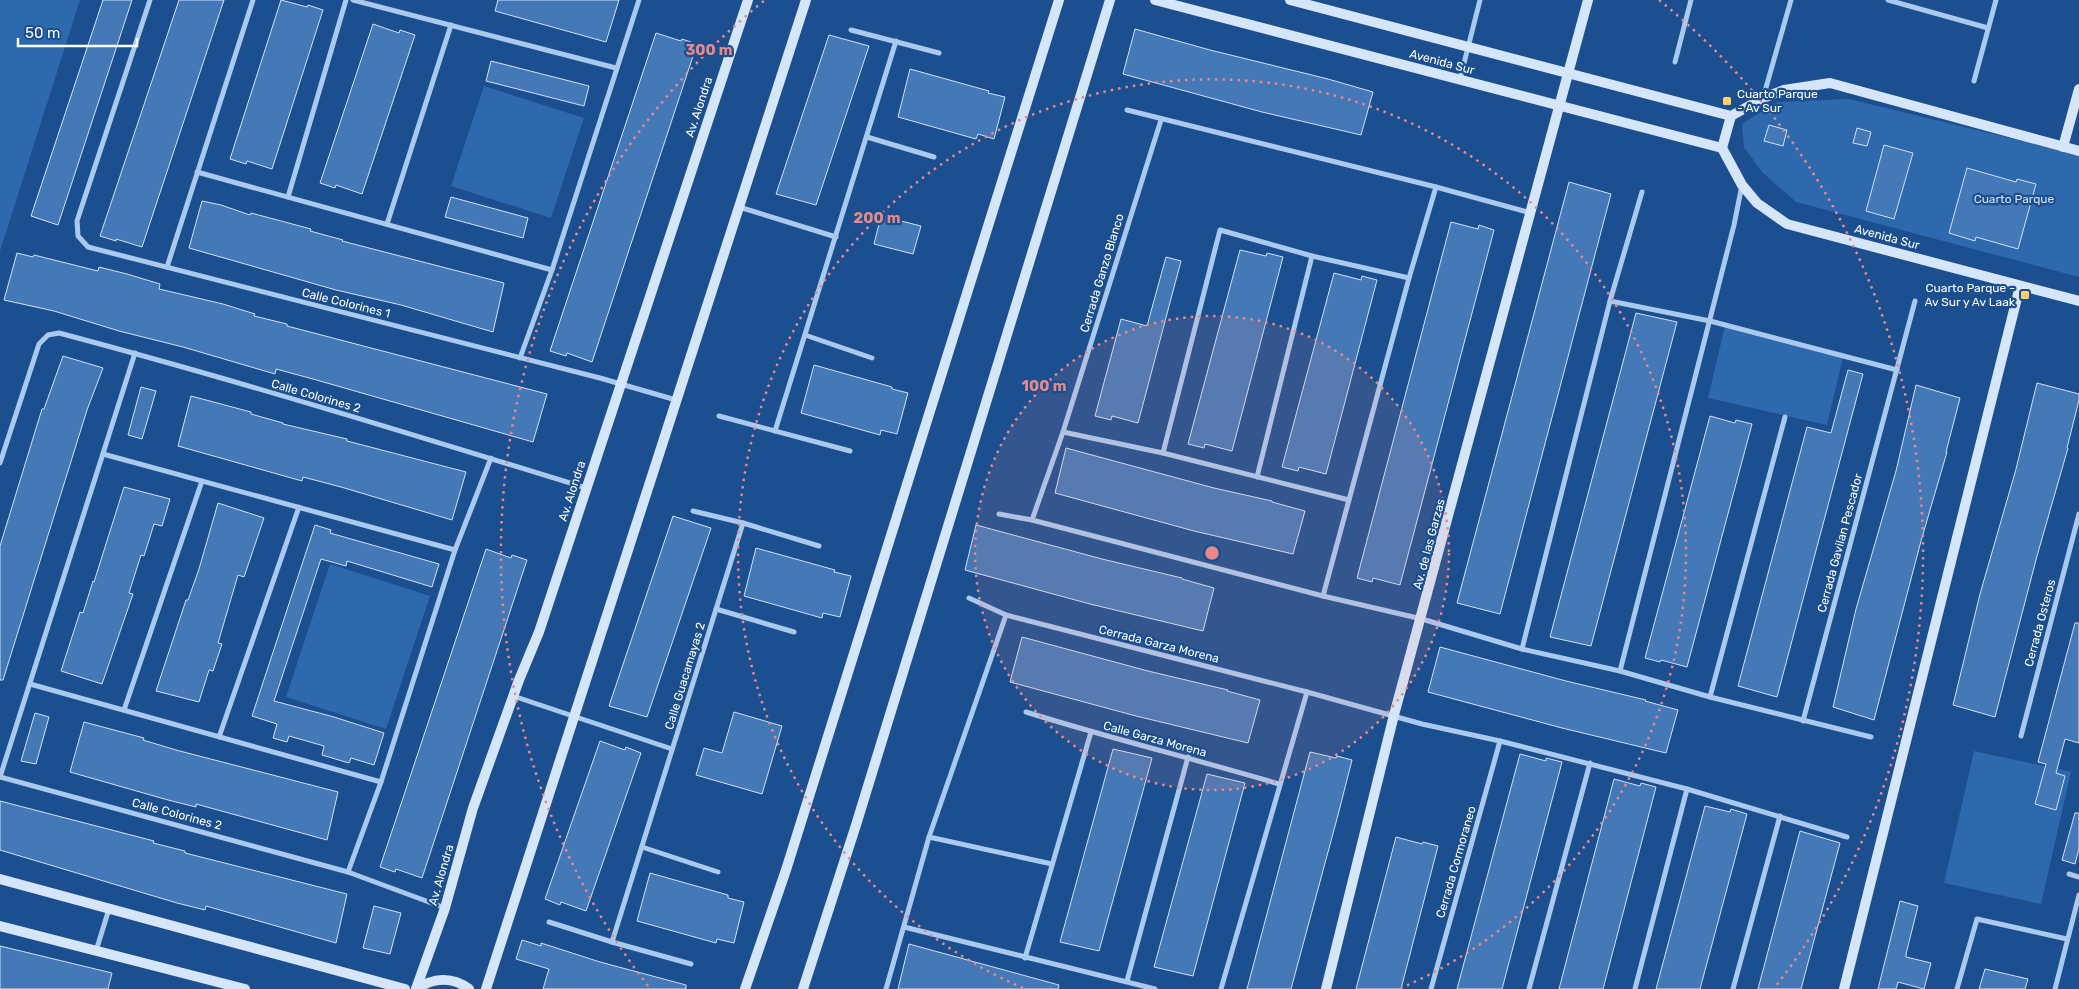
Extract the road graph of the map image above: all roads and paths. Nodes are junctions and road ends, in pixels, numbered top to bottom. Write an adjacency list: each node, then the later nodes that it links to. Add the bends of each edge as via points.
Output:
1 (150, 0): 51 (street, Calle Colorines 1, via 76,221 78,236 88,247)
2 (253, 0): 41 (street)
3 (346, 0): 45 (street)
4 (353, 0): 19 (street)
5 (639, 0): 26 (street)
6 (747, 0): 64 (main road, Av. Alondra)
7 (806, 0): 46 (main road)
8 (1060, 0): 143 (main road, via 792,851)
9 (1110, 0): 144 (main road)
10 (1155, 0): 28 (main road, Avenida Sur)
11 (1290, 0): 23 (main road, Avenida Sur)
12 (1480, 0): 23 (street)
13 (1588, 0): 27 (main road)
14 (1691, 0): 25 (street)
15 (1791, 0): 31 (street)
16 (1888, 0): 18 (street)
17 (1996, 0): 20 (street)
18 (1896, 1): 20 (street)
19 (451, 25): 26 (street); 48 (street)
20 (1988, 28): 29 (street)
21 (852, 30): 22 (street)
22 (896, 41): 24 (street); 36 (street)
23 (1468, 46): 27 (main road, Avenida Sur); 28 (street)
24 (939, 53)
25 (1675, 62)
26 (616, 68): 52 (street)
27 (1570, 73): 32 (main road, Av. de las Garzas); 34 (main road, Avenida Sur)
28 (1460, 80): 32 (main road, Avenida Sur)
29 (1974, 81)
30 (2079, 89): 37 (main road)
31 (1764, 98): 34 (main road); 37 (main road, via 1784,90 1830,83)
32 (1561, 106): 38 (main road, Avenida Sur); 47 (main road, Av. de las Garzas)
33 (1127, 110): 35 (street)
34 (1732, 116): 38 (main road)
35 (1161, 120): 43 (street); 69 (street, Cerrada Ganzo Blanco)
36 (867, 137): 40 (street); 49 (street)
37 (2063, 147): 39 (main road)
38 (1722, 148): 42 (main road, Avenida Sur)
39 (2079, 151)
40 (934, 157)
41 (197, 172): 45 (street); 51 (street)
42 (1742, 185): 54 (main road, Avenida Sur, via 1757,203 1788,224); 58 (street)
43 (1436, 187): 47 (street); 53 (street)
44 (1642, 192): 55 (street)
45 (288, 197): 48 (street)
46 (739, 207): 49 (street); 65 (main road)
47 (1531, 214): 91 (main road, Av. de las Garzas)
48 (387, 224): 52 (street)
49 (836, 237): 59 (street)
50 (1312, 256): 53 (street); 71 (street, via 1220,230); 75 (street)
51 (167, 267): 61 (street, Calle Colorines 1)
52 (552, 270): 61 (street)
53 (1409, 278): 78 (street)
54 (2020, 286): 57 (main road, Avenida Sur); 153 (main road)
55 (1610, 301): 58 (street); 93 (street)
56 (1915, 301): 63 (street, Cerrada Gavilan Pescador)
57 (2079, 301)
58 (1710, 321): 63 (street); 94 (street)
59 (805, 335): 62 (street); 68 (street)
60 (135, 353): 72 (street, Calle Colorines 2); 73 (street, Calle Colorines 2); 74 (street, Calle Colorines 2, via 59,333 48,335 39,344)
61 (520, 358): 64 (street, Calle Colorines 1)
62 (872, 358)
63 (1897, 370): 103 (street, Cerrada Gavilan Pescador)
64 (621, 384): 65 (street, Calle Colorines 1); 77 (main road, Av. Alondra)
65 (676, 400): 102 (main road)
66 (719, 416): 68 (street)
67 (1785, 417): 98 (street)
68 (774, 431): 70 (street)
69 (1063, 432): 71 (street); 83 (street, Cerrada Ganzo Blanco)
70 (850, 451)
71 (1164, 453): 75 (street)
72 (103, 454): 76 (street); 95 (street, Calle Colorines 2)
73 (491, 458): 77 (street, Calle Colorines 2); 86 (street)
74 (0, 463)
75 (1257, 477): 78 (street)
76 (202, 481): 79 (street); 99 (street)
77 (586, 488): 97 (main road, Av. Alondra, via 539,632)
78 (1349, 500): 87 (street)
79 (299, 507): 86 (street); 106 (street)
80 (693, 511): 84 (street)
81 (999, 514): 83 (street)
82 (2079, 514): 105 (street, Cerrada Osteros)
83 (1032, 520): 87 (street)
84 (743, 523): 85 (street); 89 (street, Calle Guacamayas 2)
85 (819, 546)
86 (455, 550): 113 (street)
87 (1323, 596): 91 (street)
88 (969, 598): 90 (street, Cerrada Garza Morena)
89 (716, 609): 92 (street, Calle Guacamayas 2); 109 (street, Calle Guacamayas 2)
90 (1006, 615): 96 (street, Cerrada Garza Morena); 117 (street)
91 (1422, 619): 93 (street); 101 (main road, Av. de las Garzas)
92 (794, 632)
93 (1522, 649): 94 (street)
94 (1620, 671): 98 (street)
95 (30, 684): 99 (street); 112 (street, Calle Colorines 2)
96 (1307, 692): 101 (street, Cerrada Garza Morena); 114 (street)
97 (514, 696): 102 (street, Calle Guacamayas 2); 128 (main road, Av. Alondra, via 473,808)
98 (1710, 697): 103 (street)
99 (124, 710): 106 (street)
100 (1026, 712): 104 (street, Calle Garza Morena)
101 (1394, 715): 108 (street); 148 (main road, Av. de las Garzas)
102 (574, 716): 109 (street, Calle Guacamayas 2); 142 (main road)
103 (1803, 721): 107 (street)
104 (1091, 732): 110 (street, Calle Garza Morena); 120 (street)
105 (2021, 736)
106 (219, 737): 113 (street)
107 (1871, 737)
108 (1500, 741): 111 (street); 149 (street, Cerrada Cormoraneo)
109 (672, 749): 119 (street, Calle Guacamayas 2)
110 (1188, 757): 114 (street, Calle Garza Morena); 137 (street)
111 (1590, 763): 115 (street); 150 (street)
112 (0, 777): 121 (street, Calle Colorines 2)
113 (381, 782): 121 (street)
114 (1279, 784): 147 (street)
115 (1687, 789): 116 (street); 151 (street)
116 (1780, 816): 118 (street); 152 (street)
117 (929, 837): 120 (street); 131 (street)
118 (1847, 837)
119 (642, 847): 122 (street); 133 (street, Calle Guacamayas 2)
120 (1052, 864): 135 (street)
121 (348, 872): 128 (street, Calle Colorines 2)
122 (718, 872)
123 (2069, 874): 124 (street)
124 (2079, 877)
125 (0, 879): 127 (main road)
126 (2079, 895): 132 (street)
127 (110, 908): 134 (street); 139 (main road)
128 (445, 908): 140 (main road, Av. Alondra)
129 (549, 922): 133 (street)
130 (0, 926): 134 (main road)
131 (904, 927): 135 (street); 145 (street)
132 (2067, 940): 154 (street, via 1977,919); 155 (street)
133 (612, 942): 136 (street)
134 (96, 952): 138 (main road)
135 (1025, 958): 137 (street)
136 (691, 964)
137 (1126, 981): 146 (street)
138 (245, 989)
139 (405, 989)
140 (416, 989): 141 (main road, via 425,983 447,980)
141 (469, 989)
142 (486, 989)
143 (745, 989)
144 (803, 989)
145 (886, 989)
146 (1156, 989)
147 (1221, 989)
148 (1326, 989)
149 (1431, 989)
150 (1529, 989)
151 (1635, 989)
152 (1733, 989)
153 (1844, 989)
154 (1957, 989)
155 (2054, 989)

